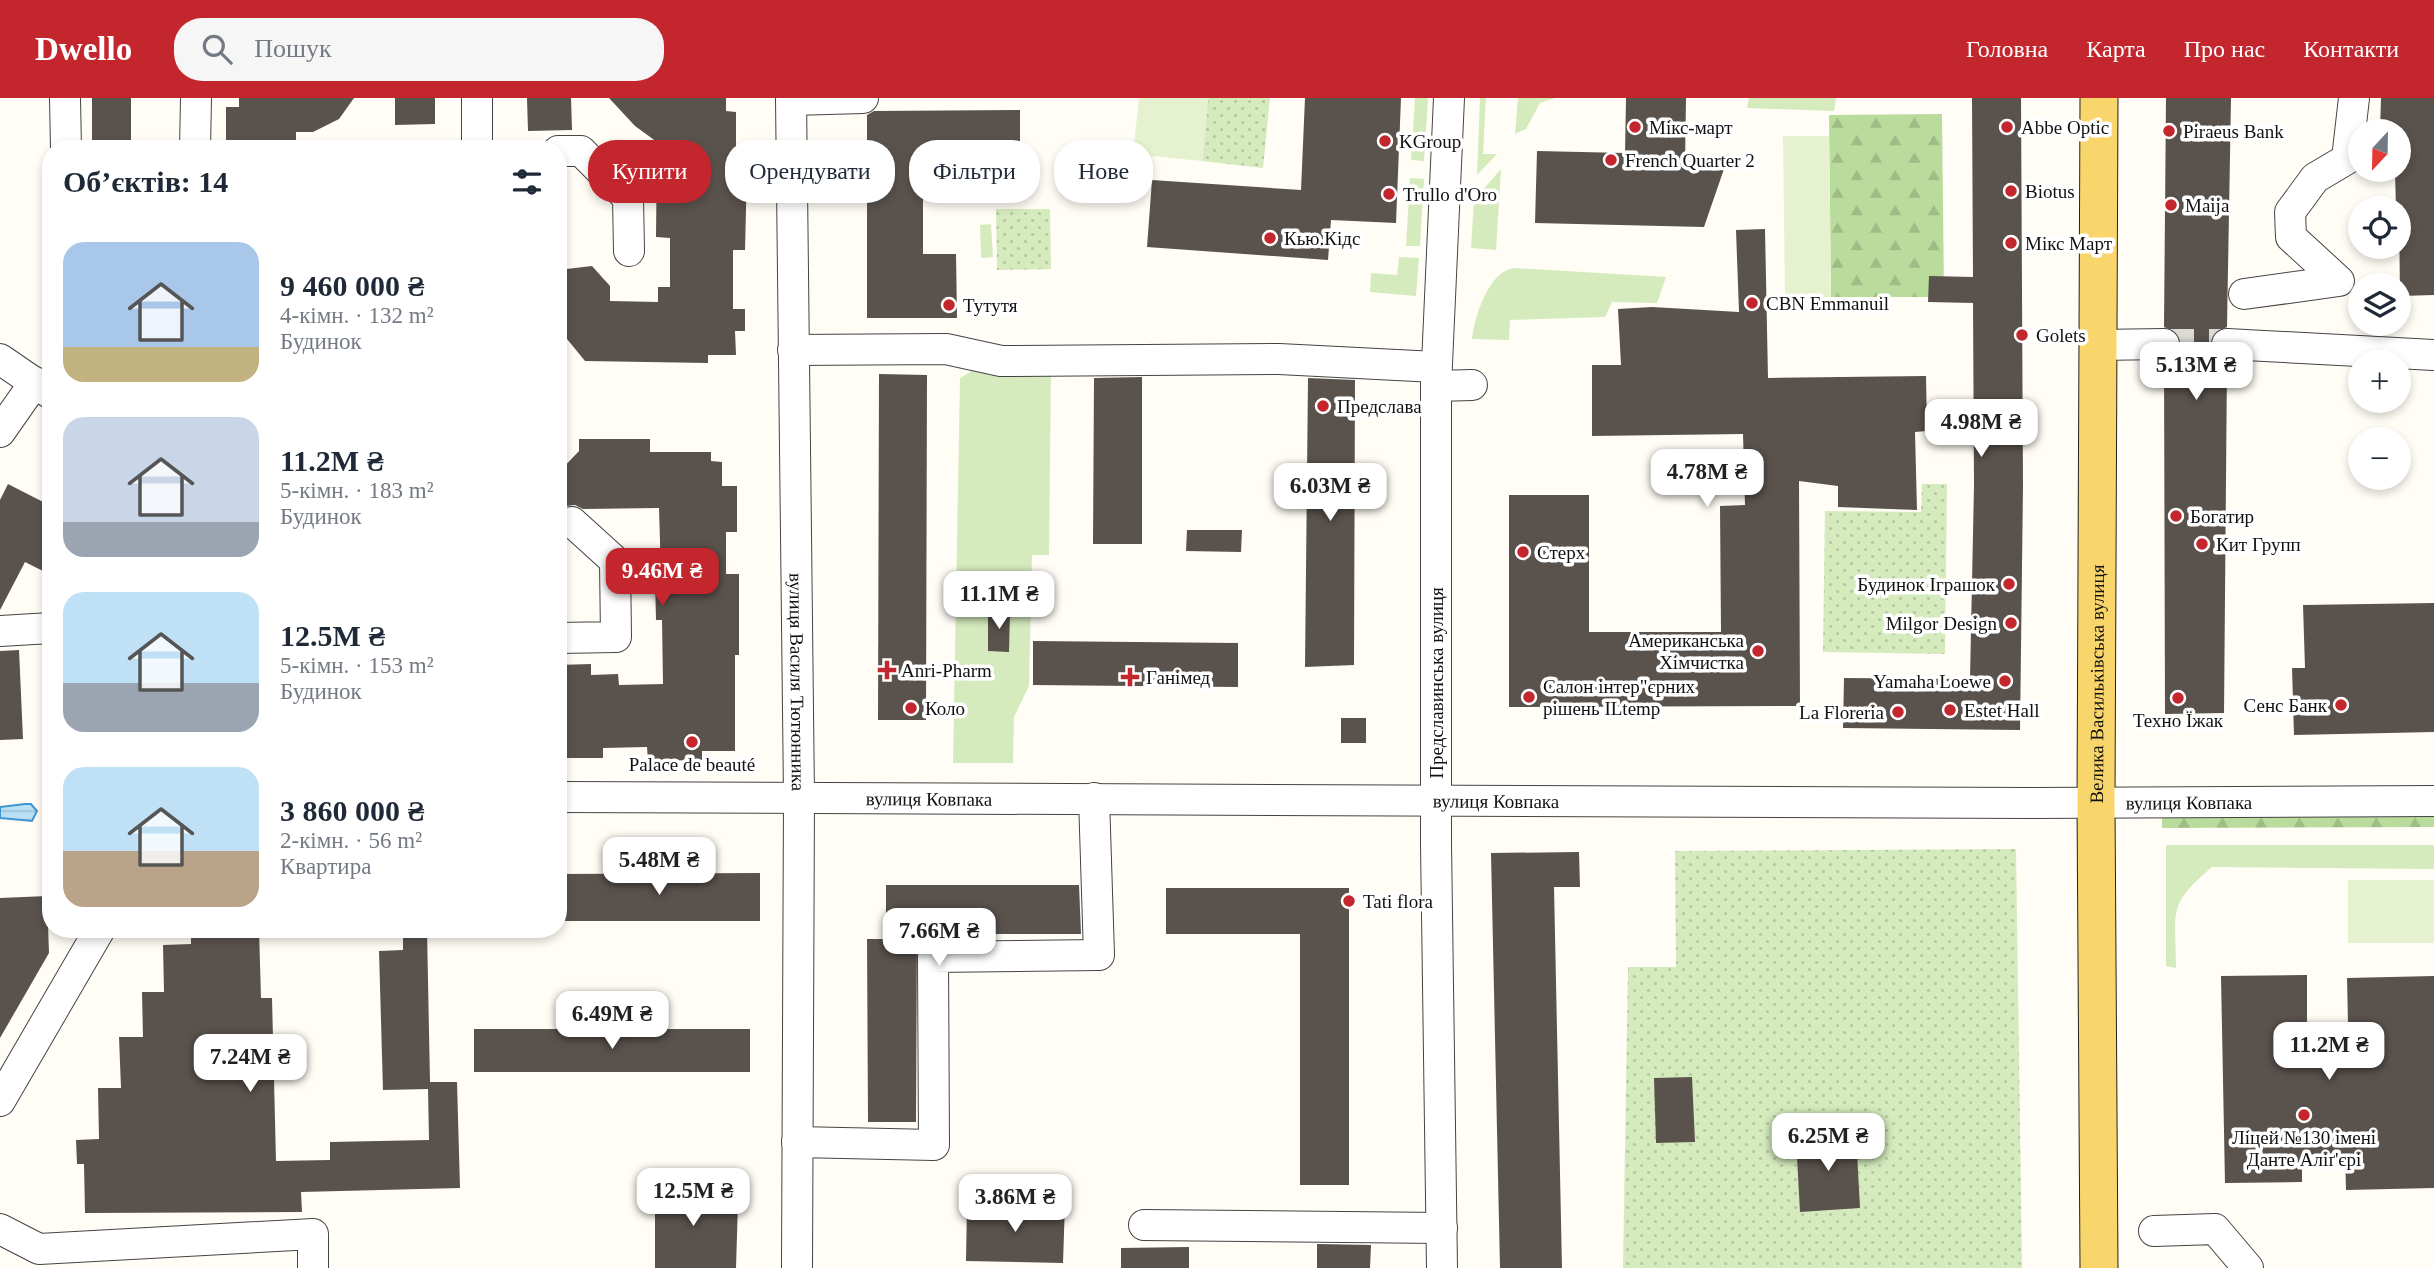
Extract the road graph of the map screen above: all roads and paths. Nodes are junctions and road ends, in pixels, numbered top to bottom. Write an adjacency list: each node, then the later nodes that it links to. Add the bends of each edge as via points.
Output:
1 (65, 98): 9 (street)
2 (196, 98): 10 (street)
3 (477, 98): 11 (street)
4 (863, 98): 8 (street)
5 (1449, 98): 21 (street, Предславинська вулиця)
6 (2099, 98): 17 (main road, Велика Васильківська вулиця)
7 (2354, 98): 14 (street, via 2347,159 2315,178 2290,212 2291,237 2339,281)
8 (791, 99): 18 (street, вулиця Василя Тютюнника)
9 (66, 140)
10 (195, 140)
11 (477, 140)
12 (567, 151): 13 (street, via 581,151 628,198)
13 (629, 251)
14 (2244, 294)
15 (2164, 344): 17 (street)
16 (2227, 344): 19 (street)
17 (2098, 345): 35 (main road, Велика Васильківська вулиця)
18 (793, 350): 21 (street, via 946,349 1001,361 1279,359); 31 (street, вулиця Василя Тютюнника)
19 (2434, 355)
20 (0, 359): 23 (street)
21 (1436, 377): 22 (street); 33 (street, Предславинська вулиця)
22 (1472, 385)
23 (42, 387)
24 (42, 389): 25 (street)
25 (0, 432)
26 (572, 522): 29 (street, via 615,561 616,637)
27 (42, 629): 28 (street)
28 (0, 631)
29 (567, 638)
30 (567, 797): 31 (street, вулиця Ковпака)
31 (799, 797): 32 (street, вулиця Ковпака); 38 (street, вулиця Василя Тютюнника)
32 (1094, 798): 33 (street, вулиця Ковпака); 38 (street, via 1099,955 933,957 934,1145)
33 (1436, 800): 35 (street, вулиця Ковпака); 40 (street, Предславинська вулиця)
34 (2434, 801): 35 (street, вулиця Ковпака)
35 (2096, 803): 46 (main road, Велика Васильківська вулиця)
36 (95, 938): 37 (street)
37 (0, 1101)
38 (797, 1142): 44 (street, вулиця Василя Тютюнника)
39 (1144, 1225): 40 (street)
40 (1442, 1228): 45 (street, Предславинська вулиця)
41 (0, 1229): 43 (street, via 39,1250 313,1234)
42 (2154, 1231): 47 (street, via 2215,1229)
43 (313, 1268)
44 (797, 1268)
45 (1442, 1268)
46 (2099, 1268)
47 (2248, 1268)

